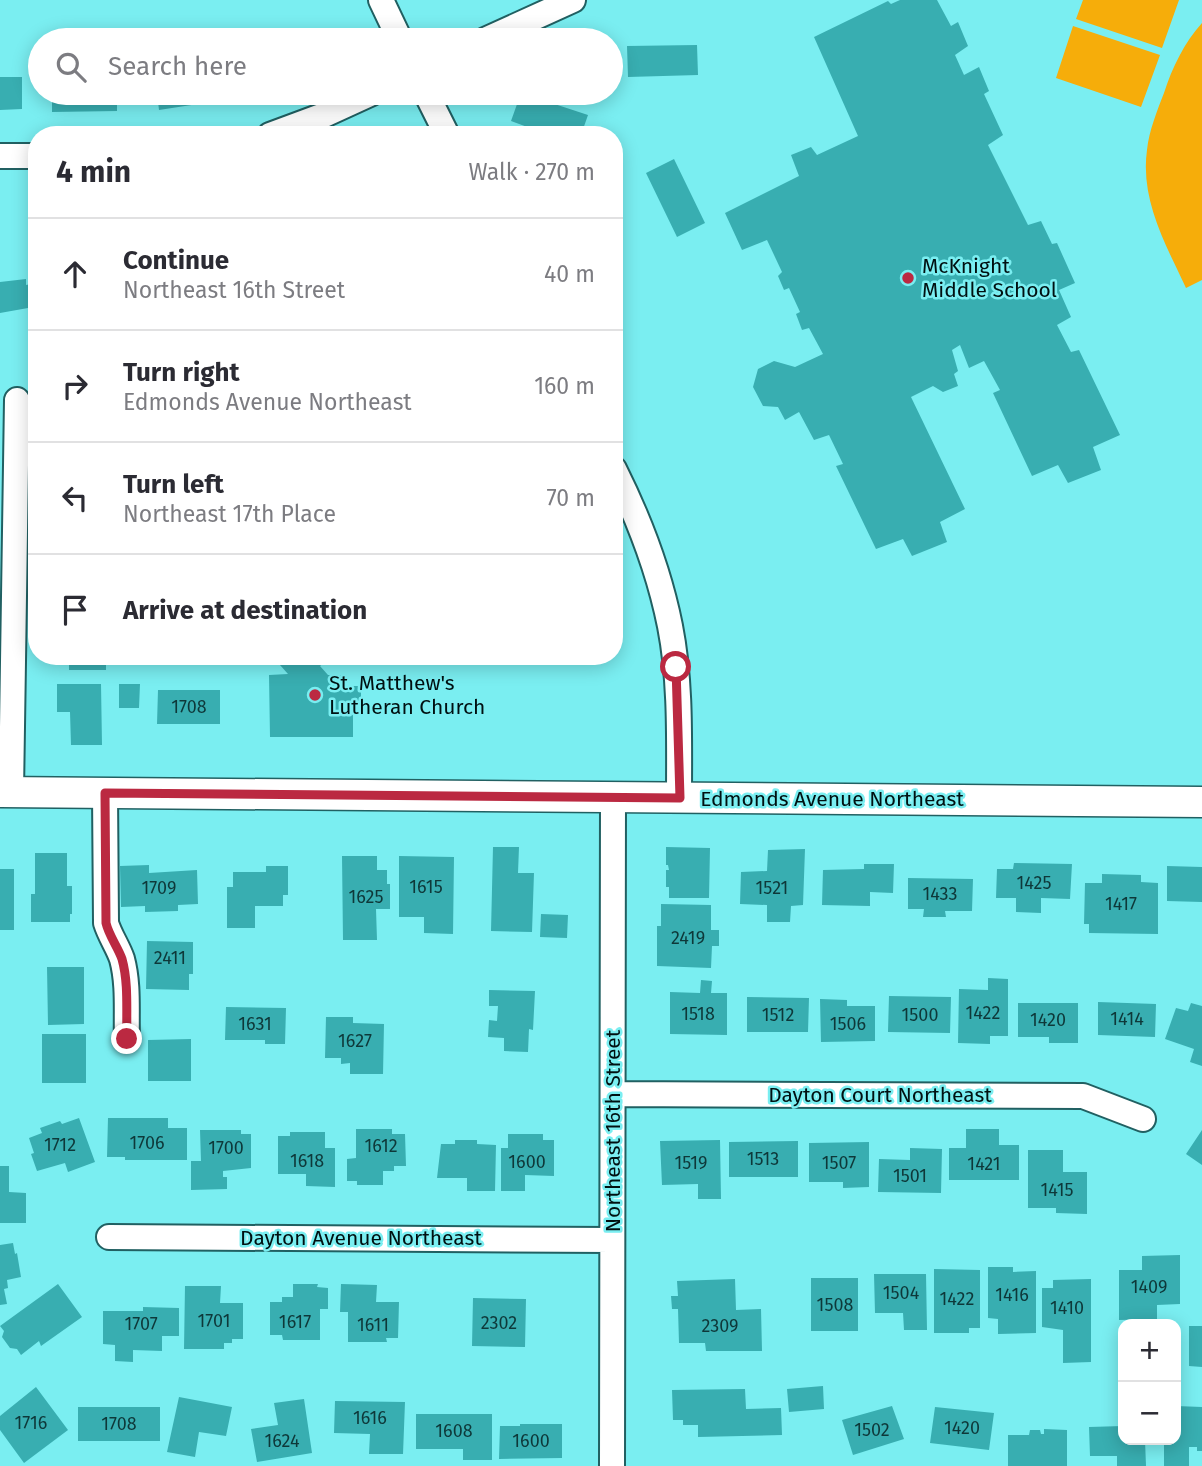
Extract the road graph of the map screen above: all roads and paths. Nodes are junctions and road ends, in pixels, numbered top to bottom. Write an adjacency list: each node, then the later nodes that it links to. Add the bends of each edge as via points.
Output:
1 (381, 0): 3 (street)
2 (573, 0): 4 (street)
3 (394, 28)
4 (511, 28)
5 (346, 105): 7 (street)
6 (432, 105): 8 (street)
7 (294, 126)
8 (442, 126)
9 (0, 156): 10 (street)
10 (28, 156)
11 (17, 400): 13 (street)
12 (623, 487): 16 (street, via 655,564 670,626 678,688)
13 (6, 792): 14 (street, Edmonds Avenue Northeast)
14 (105, 793): 15 (street, Edmonds Avenue Northeast); 18 (street, via 106,923 126,981)
15 (613, 797): 16 (street, Edmonds Avenue Northeast); 19 (street, Northeast 16th Street)
16 (680, 798): 17 (street, Edmonds Avenue Northeast)
17 (1202, 802)
18 (127, 1039)
19 (613, 1094): 20 (street, Dayton Court Northeast, via 1083,1096); 22 (street, Northeast 16th Street)
20 (1143, 1119)
21 (109, 1237): 22 (street, Dayton Avenue Northeast)
22 (612, 1240): 23 (street, Northeast 16th Street)
23 (612, 1466)

